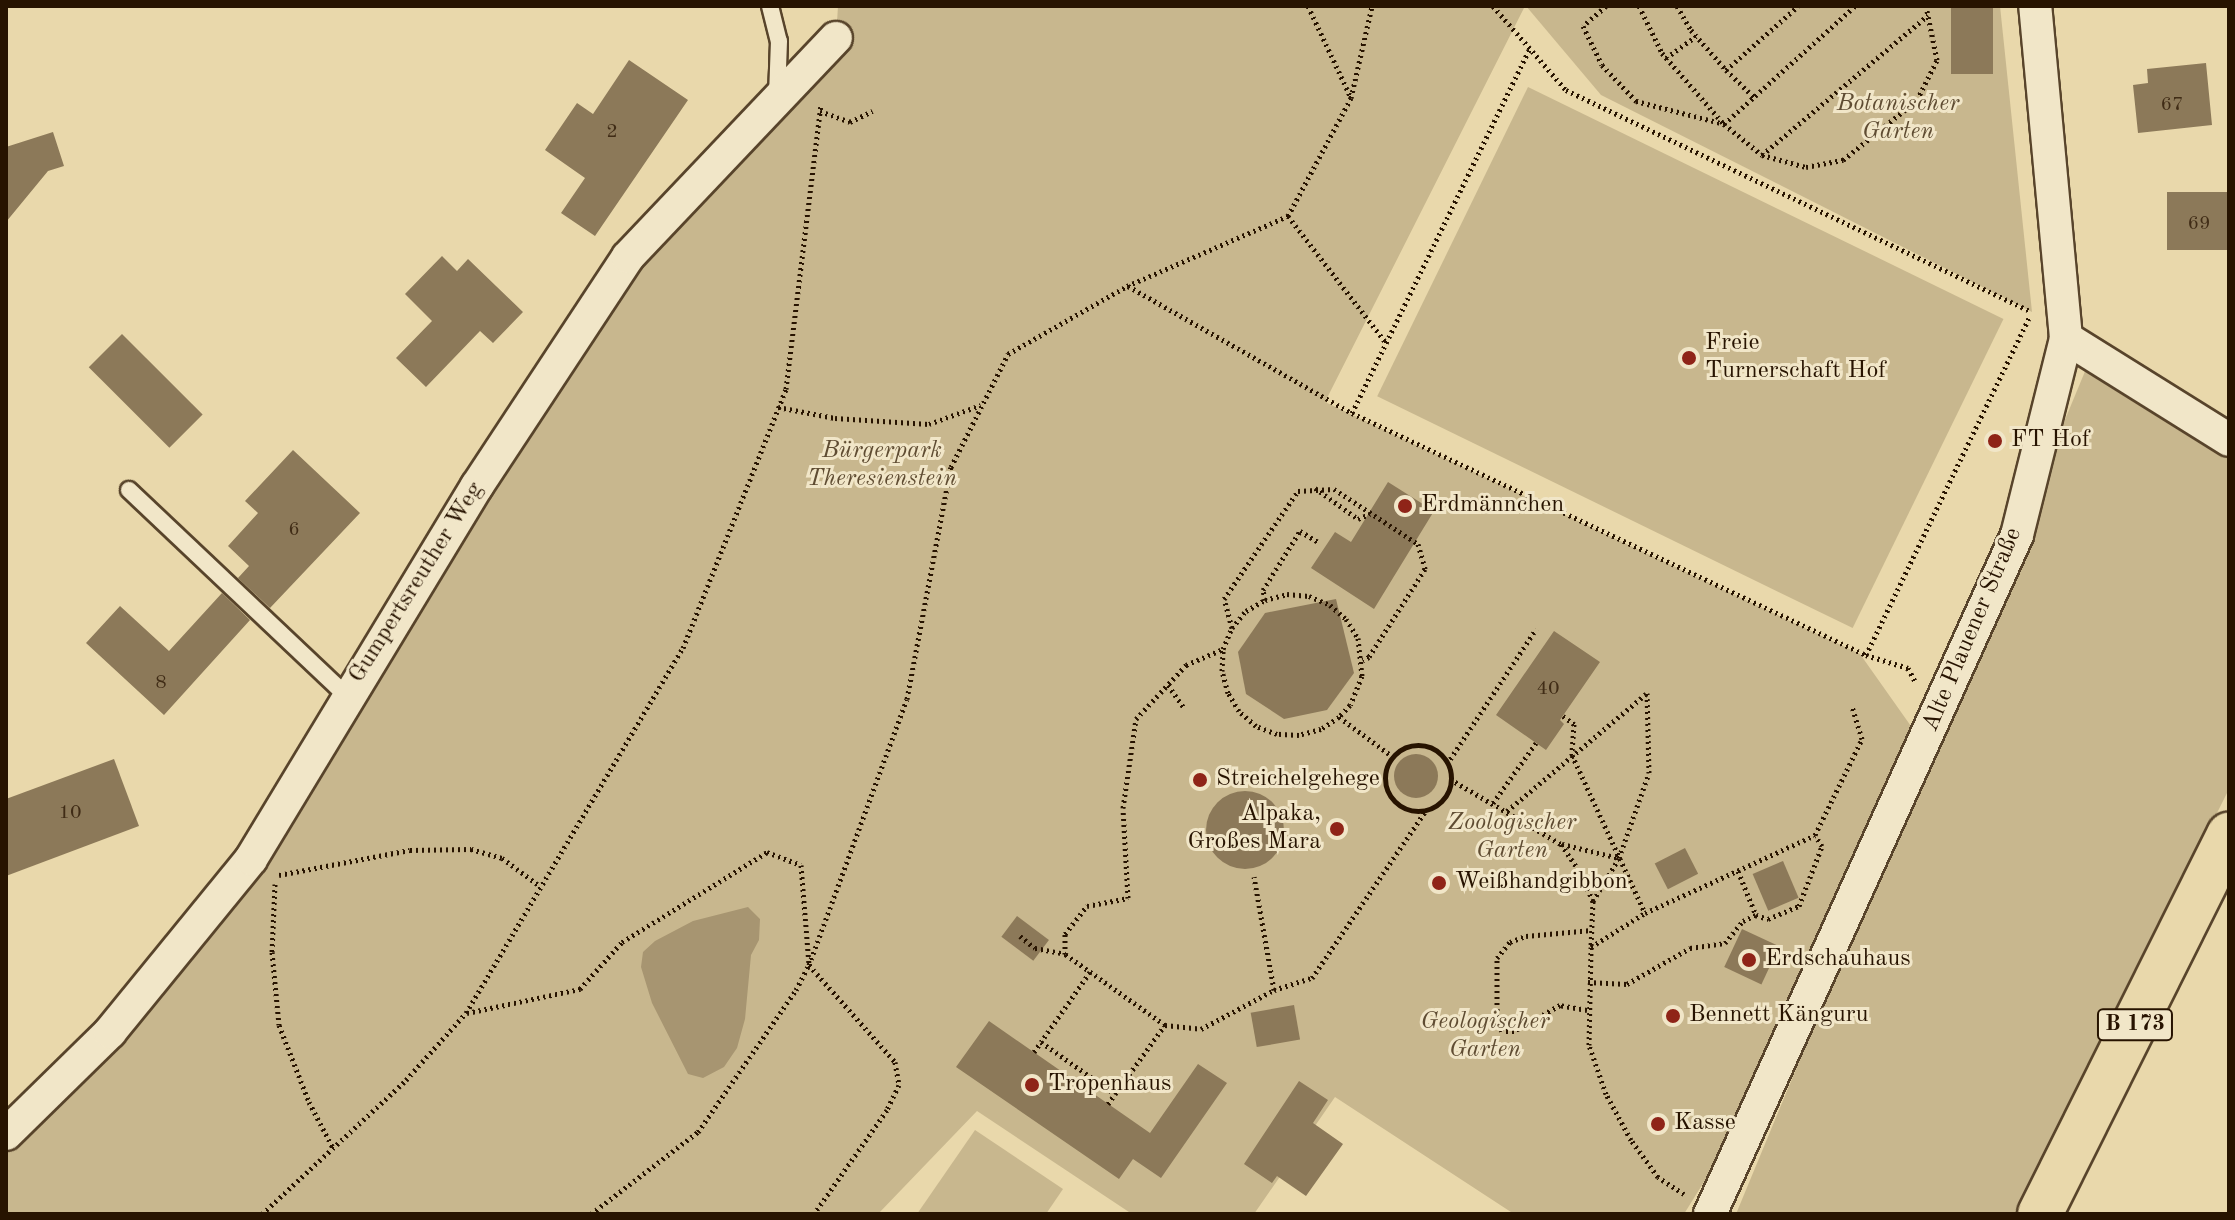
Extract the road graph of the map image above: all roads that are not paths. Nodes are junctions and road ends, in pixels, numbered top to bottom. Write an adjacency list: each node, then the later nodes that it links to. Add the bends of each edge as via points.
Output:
1 (770, 6): 4 (lane, via 779,41)
2 (2035, 6): 5 (street, Alte Plauener Straße)
3 (836, 38): 4 (street, Gumpertsreuther Weg)
4 (777, 98): 8 (street, Gumpertsreuther Weg, via 628,257)
5 (2066, 338): 6 (street); 11 (street, Alte Plauener Straße, via 2017,535)
6 (2229, 440)
7 (129, 490): 8 (lane)
8 (347, 696): 10 (street, Gumpertsreuther Weg, via 251,859 110,1032)
9 (2229, 835): 12 (main road, B 173)
10 (6, 1134)
11 (1711, 1213)
12 (2040, 1214)

